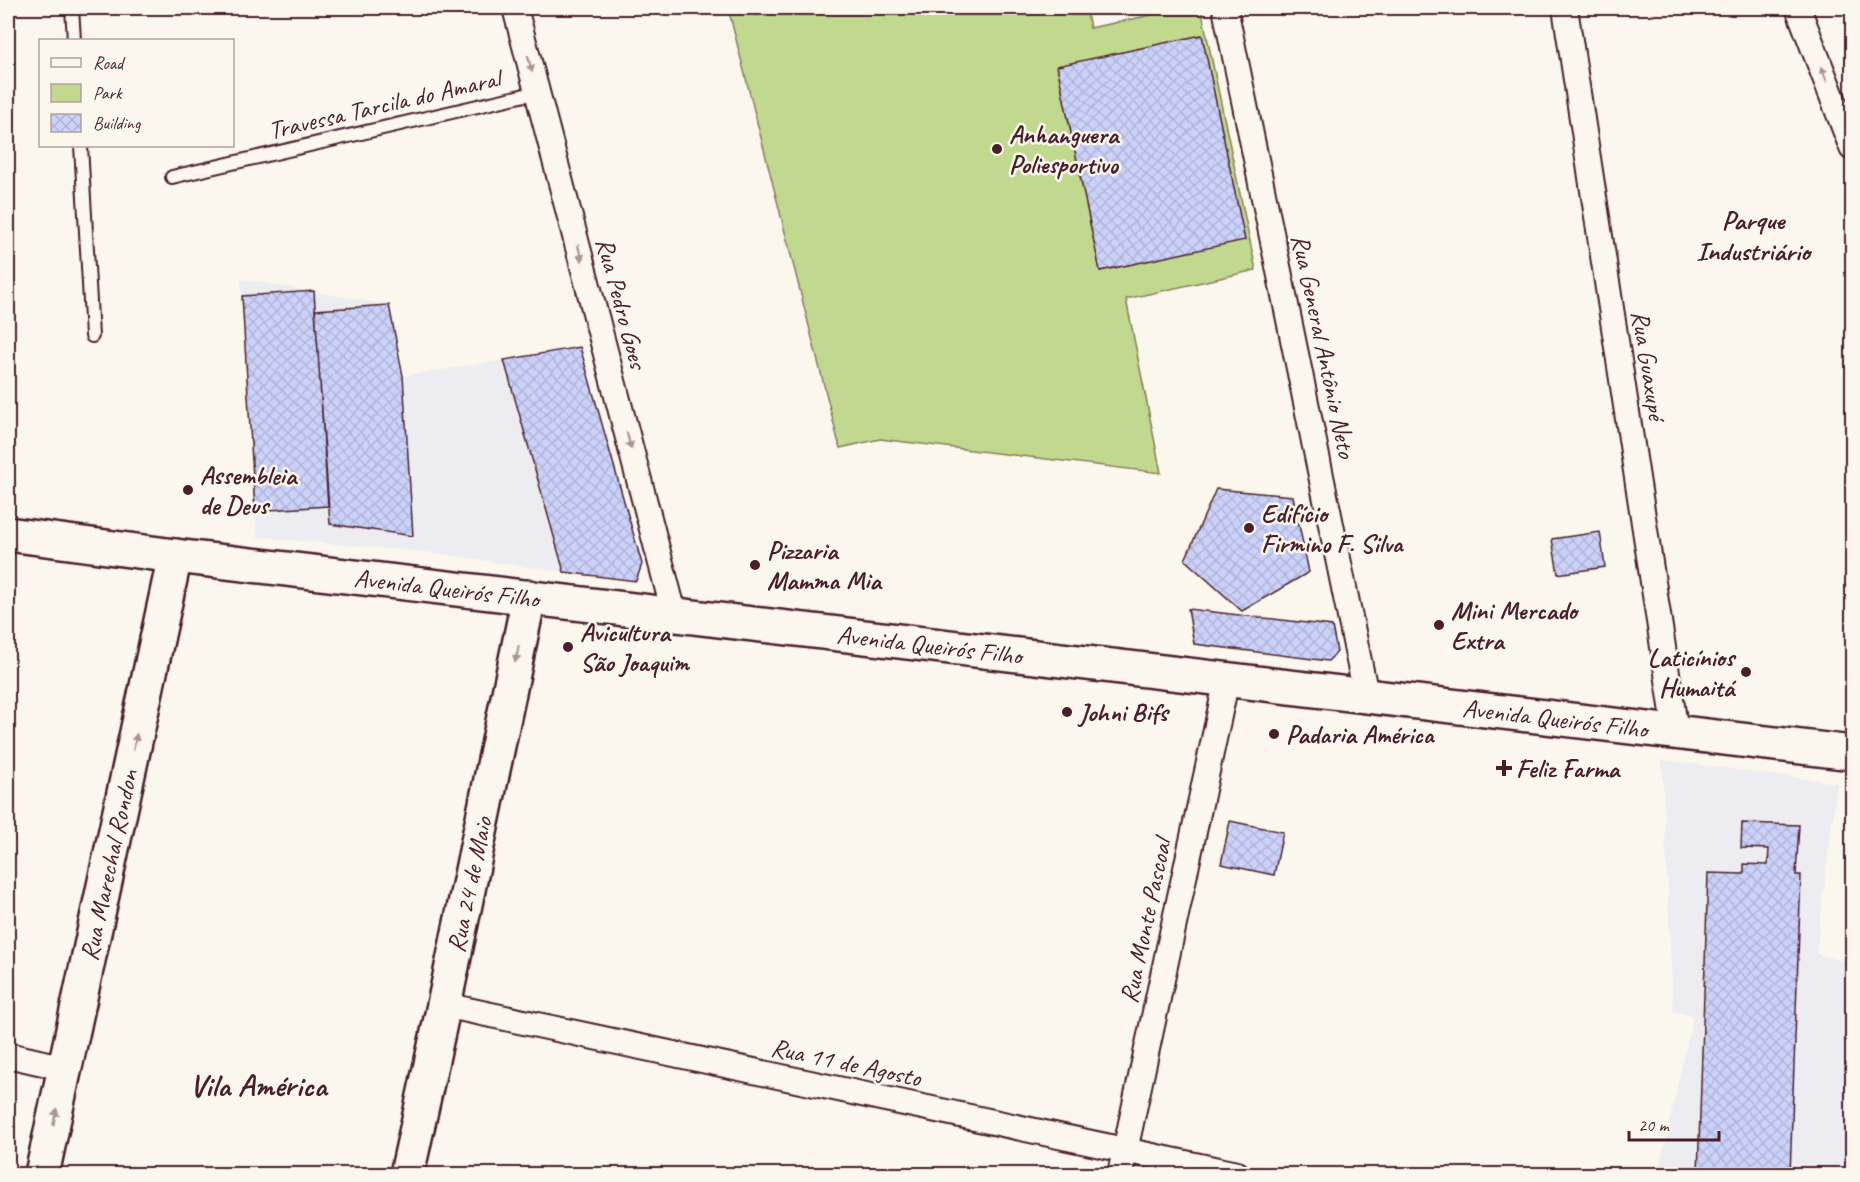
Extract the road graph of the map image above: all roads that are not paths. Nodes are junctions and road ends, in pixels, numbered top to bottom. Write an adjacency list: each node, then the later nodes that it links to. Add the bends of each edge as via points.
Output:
1 (72, 8): 6 (lane)
2 (515, 8): 7 (street, Rua Pedro Goes, one-way to 7)
3 (1225, 8): 17 (street, Rua General Antônio Neto)
4 (1565, 8): 18 (street, Rua Guaxupé)
5 (1798, 8): 9 (street, one-way to 5)
6 (74, 39)
7 (537, 92): 10 (lane, Travessa Tarcila do Amaral); 15 (street, Rua Pedro Goes, one-way to 15)
8 (81, 147): 11 (lane)
9 (1852, 148)
10 (172, 177)
11 (92, 336)
12 (8, 534): 13 (main road, Avenida Queirós Filho)
13 (175, 555): 14 (main road, Avenida Queirós Filho); 22 (main road, Rua Marechal Rondon, one-way to 13)
14 (529, 597): 15 (main road, Avenida Queirós Filho); 20 (main road, Rua 24 de Maio, one-way to 20)
15 (674, 613): 16 (main road, Avenida Queirós Filho)
16 (1227, 679): 17 (main road, Avenida Queirós Filho); 23 (street, Rua Monte Pascoal)
17 (1366, 695): 18 (main road, Avenida Queirós Filho)
18 (1676, 732): 19 (main road, Avenida Queirós Filho)
19 (1852, 753)
20 (444, 1005): 23 (street, Rua 11 de Agosto); 25 (main road, Rua 24 de Maio)
21 (8, 1055): 22 (street)
22 (65, 1068): 24 (main road, Rua Marechal Rondon, one-way to 22)
23 (1125, 1150): 26 (street, Rua Monte Pascoal); 27 (street, Rua 11 de Agosto)
24 (42, 1174)
25 (407, 1174)
26 (1120, 1174)
27 (1237, 1174)

